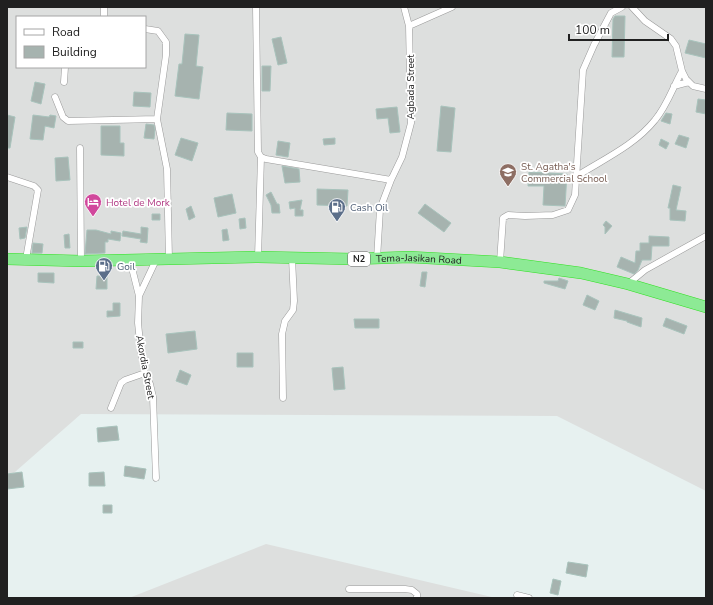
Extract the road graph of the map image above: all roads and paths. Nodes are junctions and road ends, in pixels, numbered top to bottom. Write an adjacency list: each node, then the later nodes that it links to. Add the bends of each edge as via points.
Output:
1 (256, 7): 17 (street, via 258,152)
2 (404, 7): 6 (street, Agbada Street)
3 (452, 7): 6 (street)
4 (622, 7): 18 (street, via 611,13 583,70)
5 (632, 7): 9 (street, via 645,21 671,39 676,46)
6 (409, 26): 20 (street, Agbada Street, via 411,123 402,157)
7 (146, 29): 15 (street, via 158,31 166,42)
8 (65, 68): 10 (street)
9 (682, 71): 11 (street); 12 (street)
10 (64, 82)
11 (689, 82): 12 (street); 13 (street, via 693,86)
12 (674, 86): 18 (street, via 656,119 639,137)
13 (706, 89)
14 (56, 97): 15 (street, via 63,118 68,121)
15 (157, 119): 27 (street, via 167,169)
16 (80, 148): 30 (street)
17 (261, 157): 20 (street); 22 (street)
18 (577, 176): 31 (street, via 575,195 568,210 553,215 508,215 503,218)
19 (7, 177): 26 (street, via 34,186 38,190)
20 (391, 180): 24 (street, Agbada Street, via 380,209)
21 (706, 236): 32 (street, via 645,270)
22 (258, 257): 23 (highway, Tema-Jasikan Road / N2); 27 (highway, Tema-Jasikan Road / N2)
23 (292, 258): 24 (highway, Tema-Jasikan Road / N2); 36 (street, via 293,306 282,334)
24 (377, 258): 31 (highway, Tema-Jasikan Road / N2, via 409,257)
25 (7, 259): 26 (highway, Tema-Jasikan Road / N2)
26 (26, 259): 30 (highway, Tema-Jasikan Road / N2)
27 (169, 259): 29 (highway, Tema-Jasikan Road / N2)
28 (130, 260): 29 (highway, Tema-Jasikan Road / N2); 30 (highway, Tema-Jasikan Road / N2); 33 (street)
29 (156, 260): 33 (street, Akordia Street)
30 (81, 261)
31 (500, 262): 32 (highway, Tema-Jasikan Road / N2, via 581,273)
32 (628, 284): 34 (highway, Tema-Jasikan Road / N2)
33 (139, 296): 35 (street, Akordia Street, via 139,330)
34 (706, 307)
35 (145, 373): 37 (street, via 121,383); 38 (street, Akordia Street, via 153,398)
36 (283, 398)
37 (111, 408)
38 (156, 478)
39 (348, 589): 41 (street, via 405,589 412,590 417,594)
40 (517, 595): 42 (street)
41 (417, 598)
42 (529, 598)

